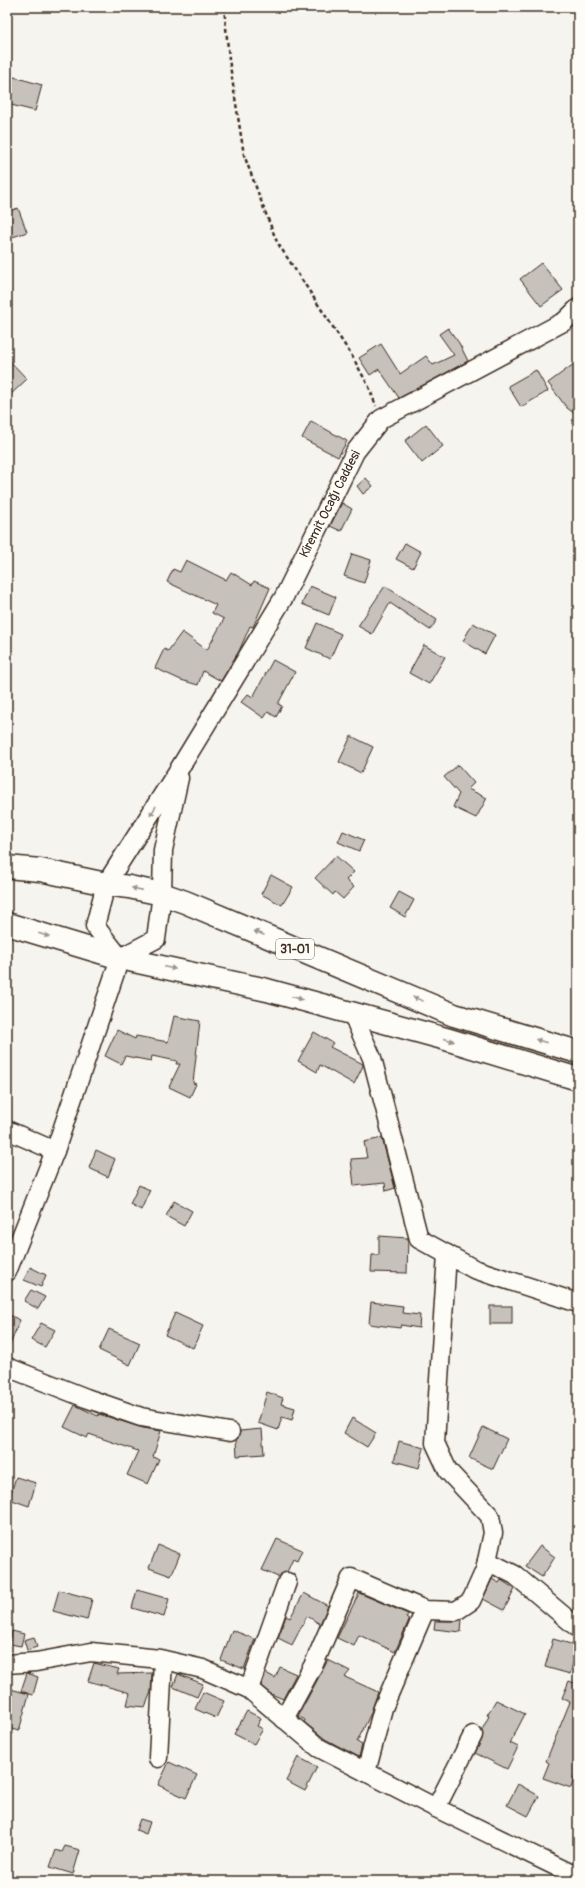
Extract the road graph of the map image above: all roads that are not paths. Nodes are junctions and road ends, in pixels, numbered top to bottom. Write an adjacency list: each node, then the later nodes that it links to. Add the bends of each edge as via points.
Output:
1 (576, 316): 2 (street, Kiremit Ocağı Caddesi, via 381,419 355,452 284,597)
2 (181, 766): 4 (street, Kiremit Ocağı Caddesi, one-way to 4); 5 (street, via 163,850)
3 (7, 867): 4 (highway, 31-01, via 40,870)
4 (106, 884): 5 (highway, 31-01, one-way to 4); 7 (street, Kiremit Ocağı Caddesi, via 95,926)
5 (162, 894): 7 (street, via 156,939); 9 (highway, 31-01, one-way to 5, via 454,1015)
6 (7, 924): 7 (highway, one-way to 7)
7 (120, 958): 8 (highway, one-way to 8, via 267,990); 12 (street)
8 (352, 1013): 10 (highway, one-way to 10); 13 (street, via 372,1058 419,1239)
9 (578, 1052)
10 (578, 1079)
11 (7, 1130): 12 (street)
12 (55, 1151): 14 (street)
13 (447, 1254): 15 (street, via 474,1268); 18 (street, via 435,1443 448,1472 490,1516 493,1533)
14 (7, 1272)
15 (578, 1303)
16 (7, 1367): 17 (street, via 141,1417)
17 (230, 1432)
18 (487, 1561): 20 (street, via 471,1601 456,1611); 21 (street, via 515,1575)
19 (287, 1582): 24 (street)
20 (425, 1610): 25 (street, via 350,1578 314,1664); 28 (street, via 383,1708)
21 (578, 1628)
22 (163, 1660): 23 (street, via 91,1652 36,1662); 24 (street, via 203,1669); 27 (street)
23 (7, 1664)
24 (249, 1689): 25 (street)
25 (284, 1719): 28 (street, via 320,1748)
26 (473, 1735): 29 (street)
27 (158, 1758)
28 (366, 1772): 29 (street)
29 (436, 1808): 30 (street)
30 (578, 1877)

